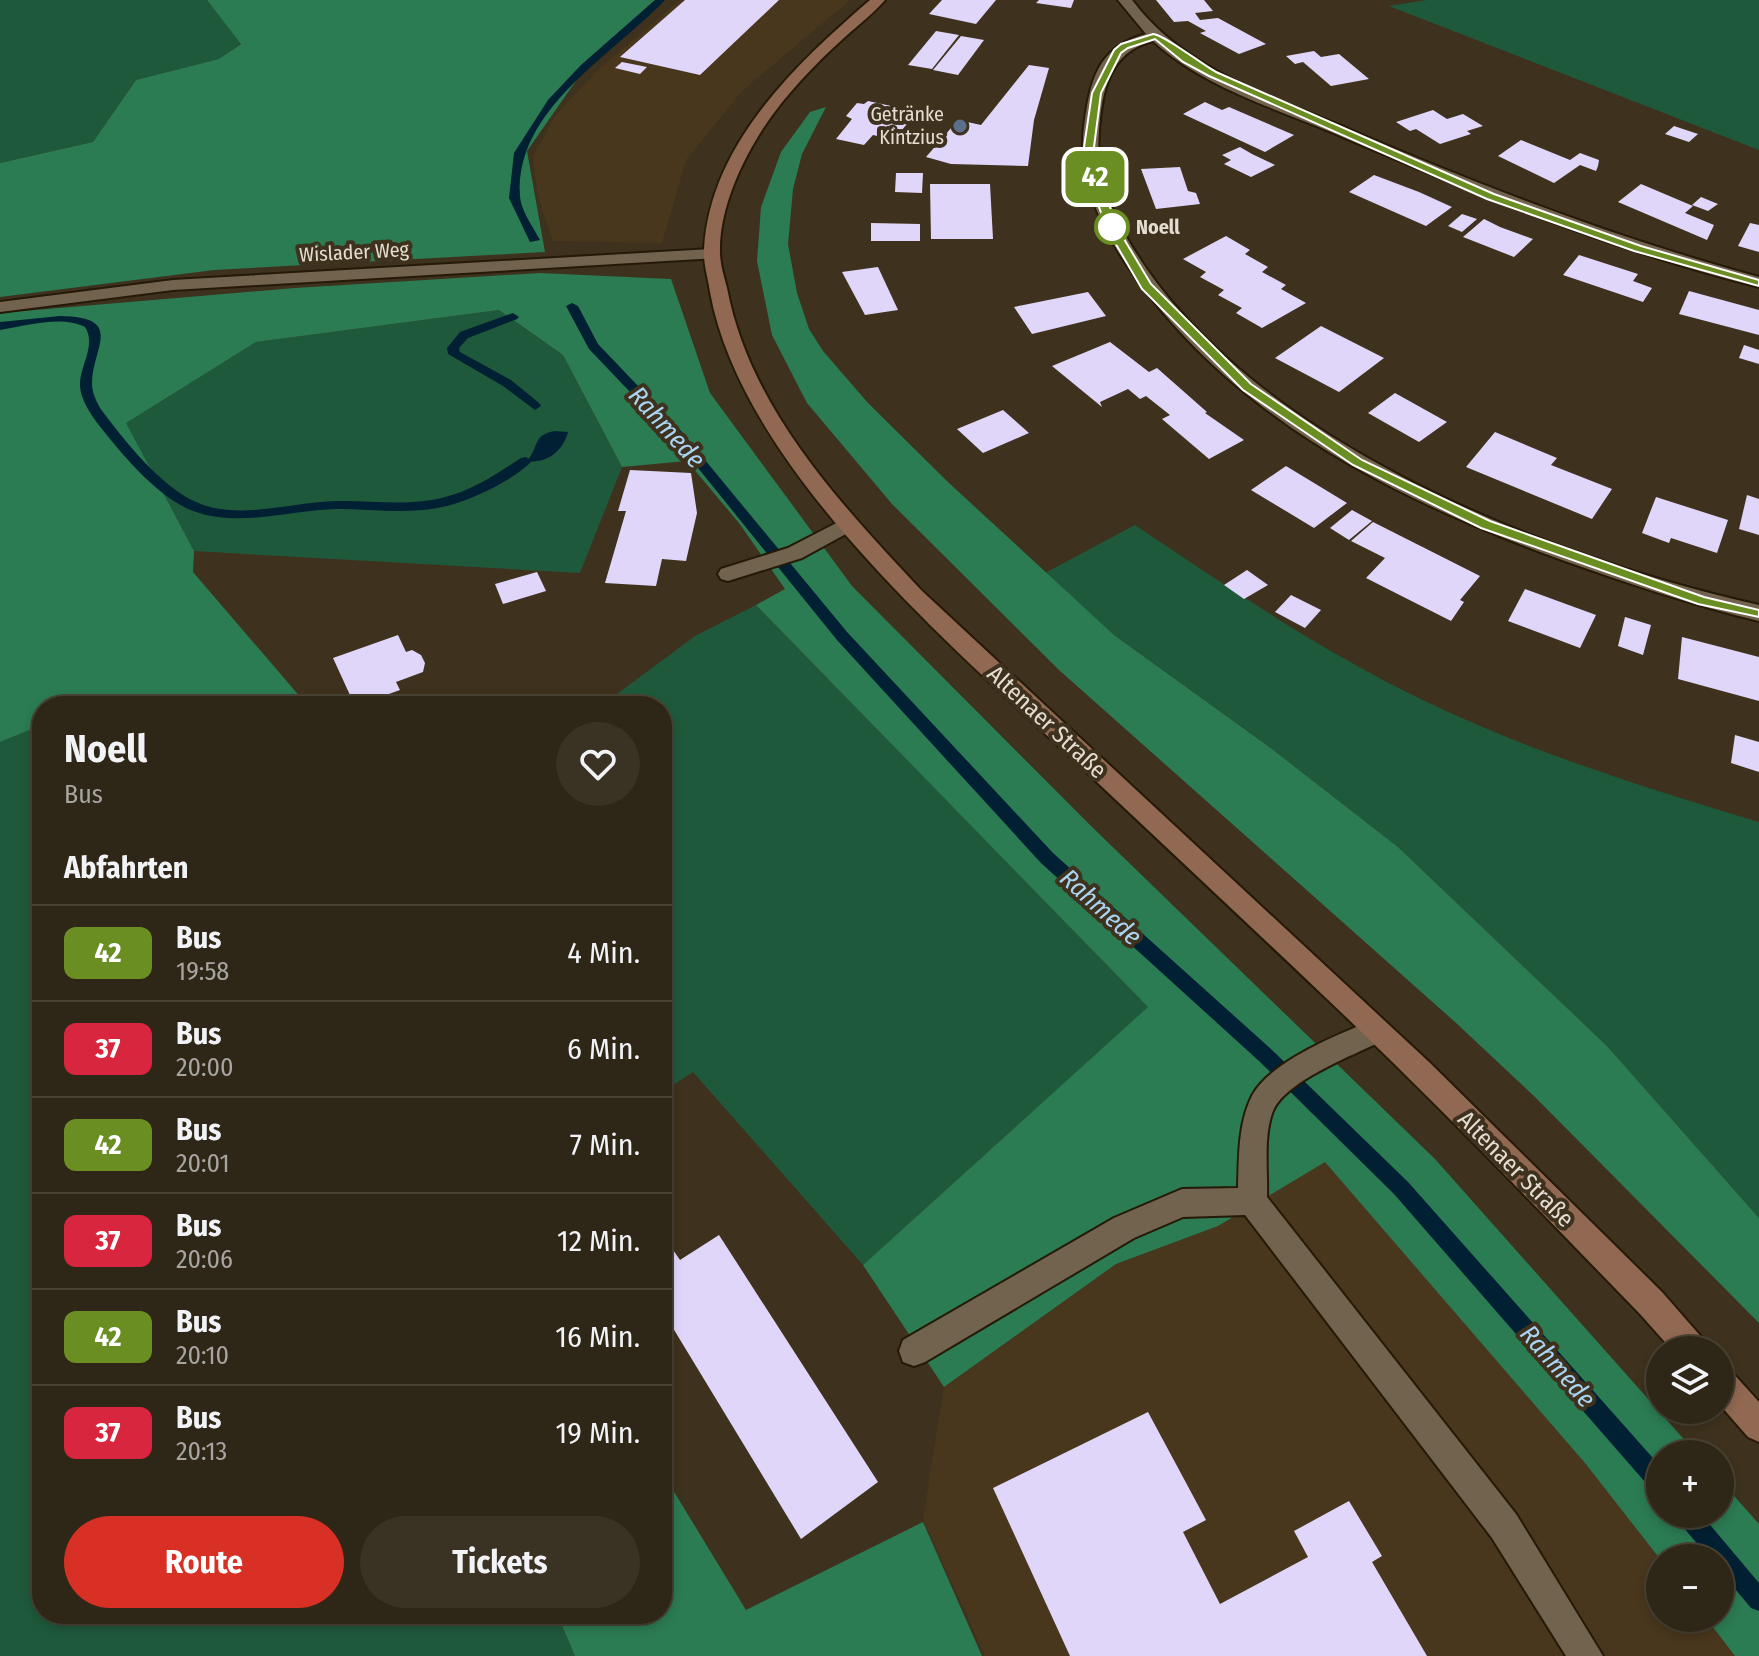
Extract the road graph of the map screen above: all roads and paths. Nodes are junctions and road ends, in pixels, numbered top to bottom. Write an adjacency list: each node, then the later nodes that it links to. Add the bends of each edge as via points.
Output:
1 (878, 0): 4 (main road, Altenaer Straße, via 795,78 743,146 722,196)
2 (1125, 0): 3 (street)
3 (1157, 36): 5 (street, via 1212,74 1490,197 1638,249); 9 (street, via 1125,46 1096,93 1089,147 1096,185 1113,229 1146,286 1247,387 1358,463 1438,503 1535,544 1702,601)
4 (711, 254): 6 (street, Wislader Weg, via 173,285); 7 (main road, Altenaer Straße, via 742,372 792,451)
5 (1759, 282)
6 (0, 307)
7 (848, 524): 8 (street, via 795,553); 10 (main road, Altenaer Straße, via 948,630)
8 (728, 574)
9 (1759, 613)
10 (1377, 1031): 11 (street, via 1292,1076 1263,1102); 12 (main road, Altenaer Straße)
11 (1252, 1201): 13 (street, via 1182,1203 1124,1228); 16 (street, via 1504,1526)
12 (1679, 1336)
13 (914, 1351)
14 (1734, 1398): 15 (main road)
15 (1759, 1426)
16 (1586, 1656)

